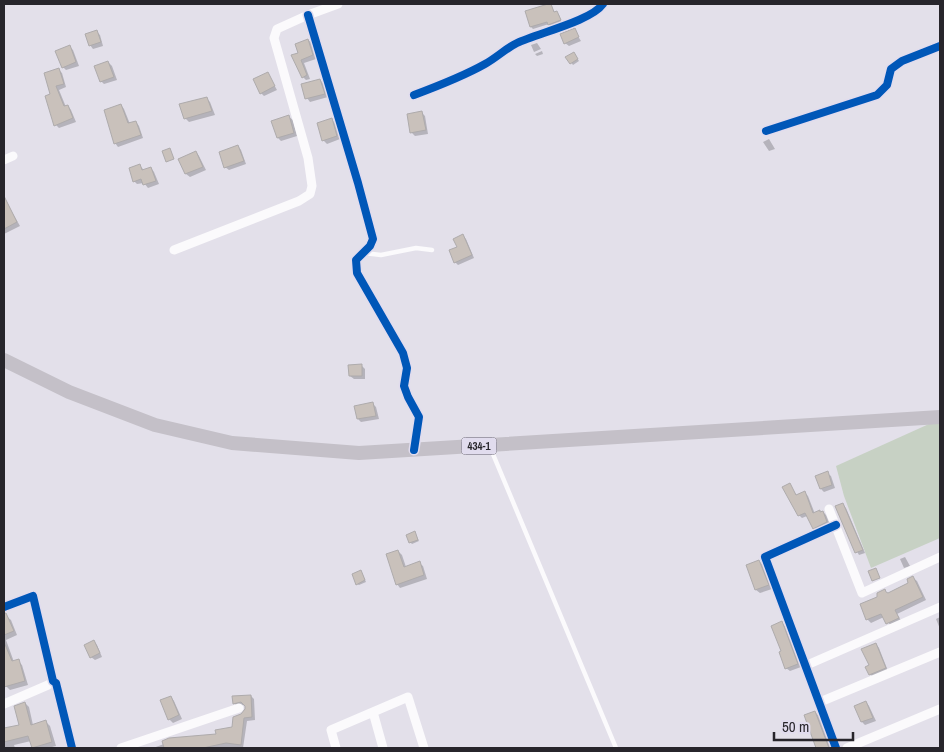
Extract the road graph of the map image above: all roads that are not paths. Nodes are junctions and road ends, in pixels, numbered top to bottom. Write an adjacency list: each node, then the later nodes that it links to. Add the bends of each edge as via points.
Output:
1 (338, 4): 3 (street)
2 (604, 4): 5 (street, via 570,24 519,42 460,77)
3 (308, 15): 9 (street, via 277,29 274,38 308,158 310,194); 11 (street, via 372,239 370,246)
4 (940, 46): 6 (street, via 902,61 891,69 887,85 877,95)
5 (414, 95)
6 (766, 131)
7 (13, 156): 8 (street)
8 (4, 160)
9 (174, 250)
10 (432, 250): 11 (lane, via 416,248 381,256)
11 (362, 252): 15 (street, via 356,260 357,273 403,353 408,368 404,386 419,417)
12 (4, 360): 15 (main road, 434-1, via 69,392 155,425 232,443 359,453)
13 (940, 417): 14 (main road, 434-1)
14 (489, 445): 15 (main road, 434-1); 34 (lane)
15 (414, 450)
16 (829, 508): 17 (street)
17 (836, 525): 18 (street, via 862,593); 22 (street, via 765,557)
18 (940, 557)
19 (4, 607): 23 (street, via 33,596)
20 (940, 607): 22 (street)
21 (940, 652): 24 (street)
22 (806, 665): 24 (street)
23 (53, 681): 25 (street); 29 (street)
24 (820, 702): 35 (street)
25 (4, 704)
26 (239, 708): 30 (street)
27 (940, 709): 36 (street)
28 (373, 712): 31 (street, via 331,730); 32 (street); 33 (street, via 408,697)
29 (72, 748)
30 (120, 748)
31 (336, 748)
32 (383, 748)
33 (424, 748)
34 (616, 748)
35 (836, 748)
36 (847, 748)

